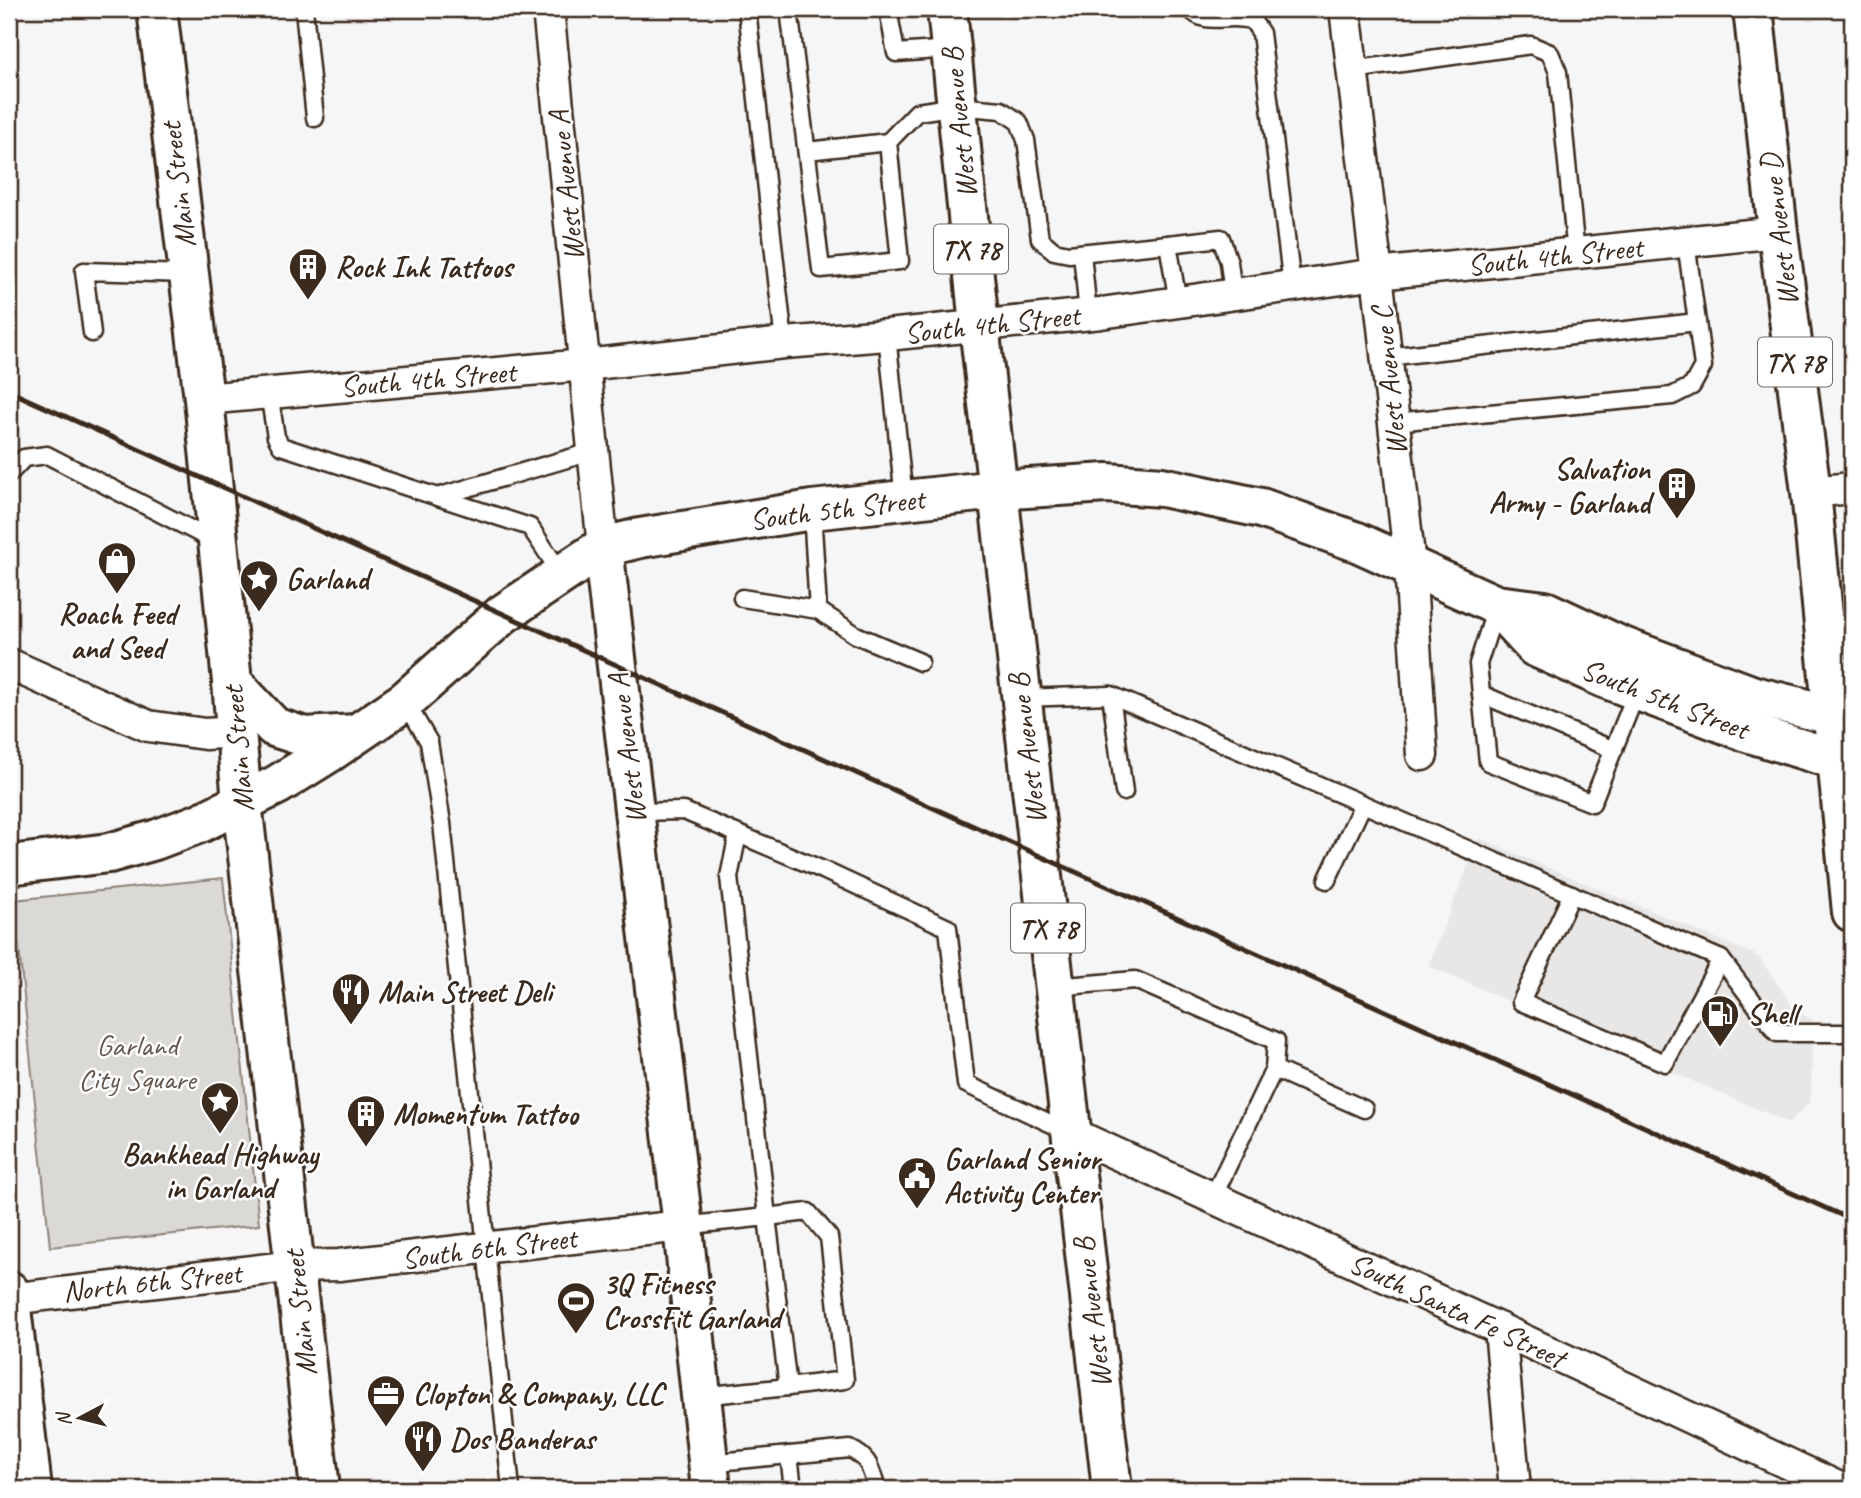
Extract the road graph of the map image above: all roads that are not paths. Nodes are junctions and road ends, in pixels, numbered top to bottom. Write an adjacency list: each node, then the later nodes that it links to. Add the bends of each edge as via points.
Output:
1 (157, 9): 22 (main road, Main Street)
2 (304, 9): 14 (lane)
3 (548, 9): 34 (street, West Avenue A)
4 (747, 9): 32 (lane)
5 (789, 9): 16 (lane)
6 (888, 9): 11 (lane, via 895,53)
7 (947, 9): 11 (main road, West Avenue B / TX 78)
8 (1190, 9): 24 (lane, via 1207,20 1252,20 1261,33)
9 (1345, 9): 12 (street, West Avenue C)
10 (1753, 9): 17 (main road, West Avenue D / TX 78)
11 (951, 49): 13 (main road, West Avenue B / TX 78)
12 (1352, 70): 21 (lane, via 1531,46 1550,53 1558,72); 23 (street, West Avenue C)
13 (957, 107): 15 (lane, via 917,112); 20 (lane, via 1001,110 1019,122 1026,140 1040,239 1054,251); 29 (main road, West Avenue B / TX 78)
14 (315, 118)
15 (888, 142): 16 (lane); 16 (lane, via 900,261 821,269)
16 (807, 151)
17 (1778, 232): 18 (street, South 4th Street); 42 (main road, West Avenue D / TX 78)
18 (1686, 242): 21 (street, South 4th Street); 28 (lane)
19 (1168, 244): 20 (lane); 25 (lane, via 1221,238); 26 (lane)
20 (1082, 253): 27 (lane)
21 (1576, 254): 23 (street, South 4th Street)
22 (189, 274): 30 (lane, via 84,271); 36 (main road, Main Street)
23 (1377, 274): 24 (street, South 4th Street); 33 (street, West Avenue C)
24 (1292, 286): 25 (street, South 4th Street)
25 (1233, 294): 26 (street, South 4th Street)
26 (1178, 302): 27 (street, South 4th Street)
27 (1088, 314): 29 (street, South 4th Street)
28 (1697, 322): 33 (lane); 37 (lane, via 1703,366 1692,386 1672,396)
29 (979, 325): 31 (street, South 4th Street); 41 (main road, West Avenue B / TX 78)
30 (92, 333)
31 (887, 335): 32 (street, South 4th Street); 44 (lane)
32 (784, 343): 34 (street, South 4th Street)
33 (1387, 357): 37 (street, West Avenue C)
34 (585, 365): 35 (street, South 4th Street); 38 (street, West Avenue A)
35 (269, 393): 36 (street, South 4th Street); 43 (lane, via 281,446)
36 (204, 399): 46 (main road, Main Street)
37 (1394, 422): 48 (street, West Avenue C)
38 (594, 451): 43 (lane); 47 (street, West Avenue A)
39 (9, 474): 46 (lane, via 24,458 47,455)
40 (1852, 488): 42 (street)
41 (997, 490): 44 (main road, South 5th Street); 48 (main road, South 5th Street, via 1107,483 1162,487 1261,508); 59 (main road, West Avenue B / TX 78)
42 (1811, 492): 61 (main road, West Avenue D / TX 78)
43 (437, 497): 49 (lane, via 530,527)
44 (904, 499): 45 (main road, South 5th Street)
45 (812, 509): 47 (main road, South 5th Street); 52 (lane)
46 (219, 544): 55 (main road, Main Street)
47 (603, 547): 49 (main road, South 5th Street); 70 (main road, West Avenue A)
48 (1410, 565): 51 (main road, South 5th Street); 65 (street, West Avenue C)
49 (562, 575): 60 (main road, South 5th Street, via 503,614)
50 (742, 598): 52 (lane)
51 (1496, 605): 56 (main road, South 5th Street, via 1535,647); 57 (lane, via 1478,664); 61 (main road, South 5th Street, via 1545,611 1618,645 1754,696)
52 (818, 610): 53 (lane, via 856,635)
53 (920, 662)
54 (9, 664): 62 (street, via 148,726 205,734)
55 (232, 682): 62 (main road, Main Street); 63 (main road, via 274,727 304,737)
56 (1637, 691): 64 (lane); 66 (main road, South 5th Street)
57 (1481, 694): 64 (lane); 64 (lane, via 1488,762 1592,803)
58 (1111, 695): 59 (lane); 67 (lane); 69 (lane)
59 (1021, 698): 77 (main road, West Avenue B / TX 78)
60 (405, 701): 63 (main road, South 5th Street); 85 (lane, via 429,743 442,823)
61 (1842, 716): 66 (main road, West Avenue D / TX 78)
62 (237, 732): 68 (main road, Main Street)
63 (358, 733): 68 (main road, South 5th Street)
64 (1614, 750)
65 (1422, 755)
66 (1844, 762): 75 (main road, West Avenue D / TX 78)
67 (1124, 792)
68 (242, 803): 72 (main road, South 5th Street, via 155,840 109,853); 86 (main road, Main Street)
69 (1363, 804): 73 (lane); 74 (lane)
70 (634, 812): 71 (lane, via 684,811); 84 (main road, West Avenue A)
71 (738, 834): 81 (lane, via 948,928 966,1084); 83 (lane, via 729,877)
72 (9, 865)
73 (1327, 880)
74 (1572, 894): 76 (lane); 76 (lane, via 1521,1002 1665,1063)
75 (1852, 912)
76 (1721, 959): 78 (lane, via 1777,1033)
77 (1055, 987): 79 (lane, via 1135,980 1276,1041); 81 (main road, West Avenue B / TX 78)
78 (1852, 1033)
79 (1274, 1069): 80 (lane); 82 (lane)
80 (1364, 1109)
81 (1072, 1133): 82 (street, South Santa Fe Street); 99 (main road, West Avenue B / TX 78)
82 (1212, 1199): 89 (street, South Santa Fe Street)
83 (767, 1217): 84 (lane); 90 (lane); 90 (lane, via 807,1212 830,1237 845,1380)
84 (682, 1226): 85 (street, South 6th Street); 91 (main road, West Avenue A)
85 (486, 1248): 86 (street, South 6th Street); 96 (lane)
86 (295, 1266): 88 (street, North 6th Street); 95 (main road, Main Street)
87 (9, 1291): 88 (main road)
88 (9, 1299): 94 (main road)
89 (1500, 1329): 100 (street); 101 (street, South Santa Fe Street)
90 (788, 1387): 91 (lane)
91 (701, 1396): 93 (main road, West Avenue A)
92 (789, 1455): 93 (lane); 97 (lane); 98 (lane, via 850,1448 863,1455)
93 (709, 1476)
94 (32, 1489)
95 (320, 1489)
96 (510, 1489)
97 (793, 1489)
98 (877, 1489)
99 (1112, 1489)
100 (1516, 1489)
101 (1842, 1489)

